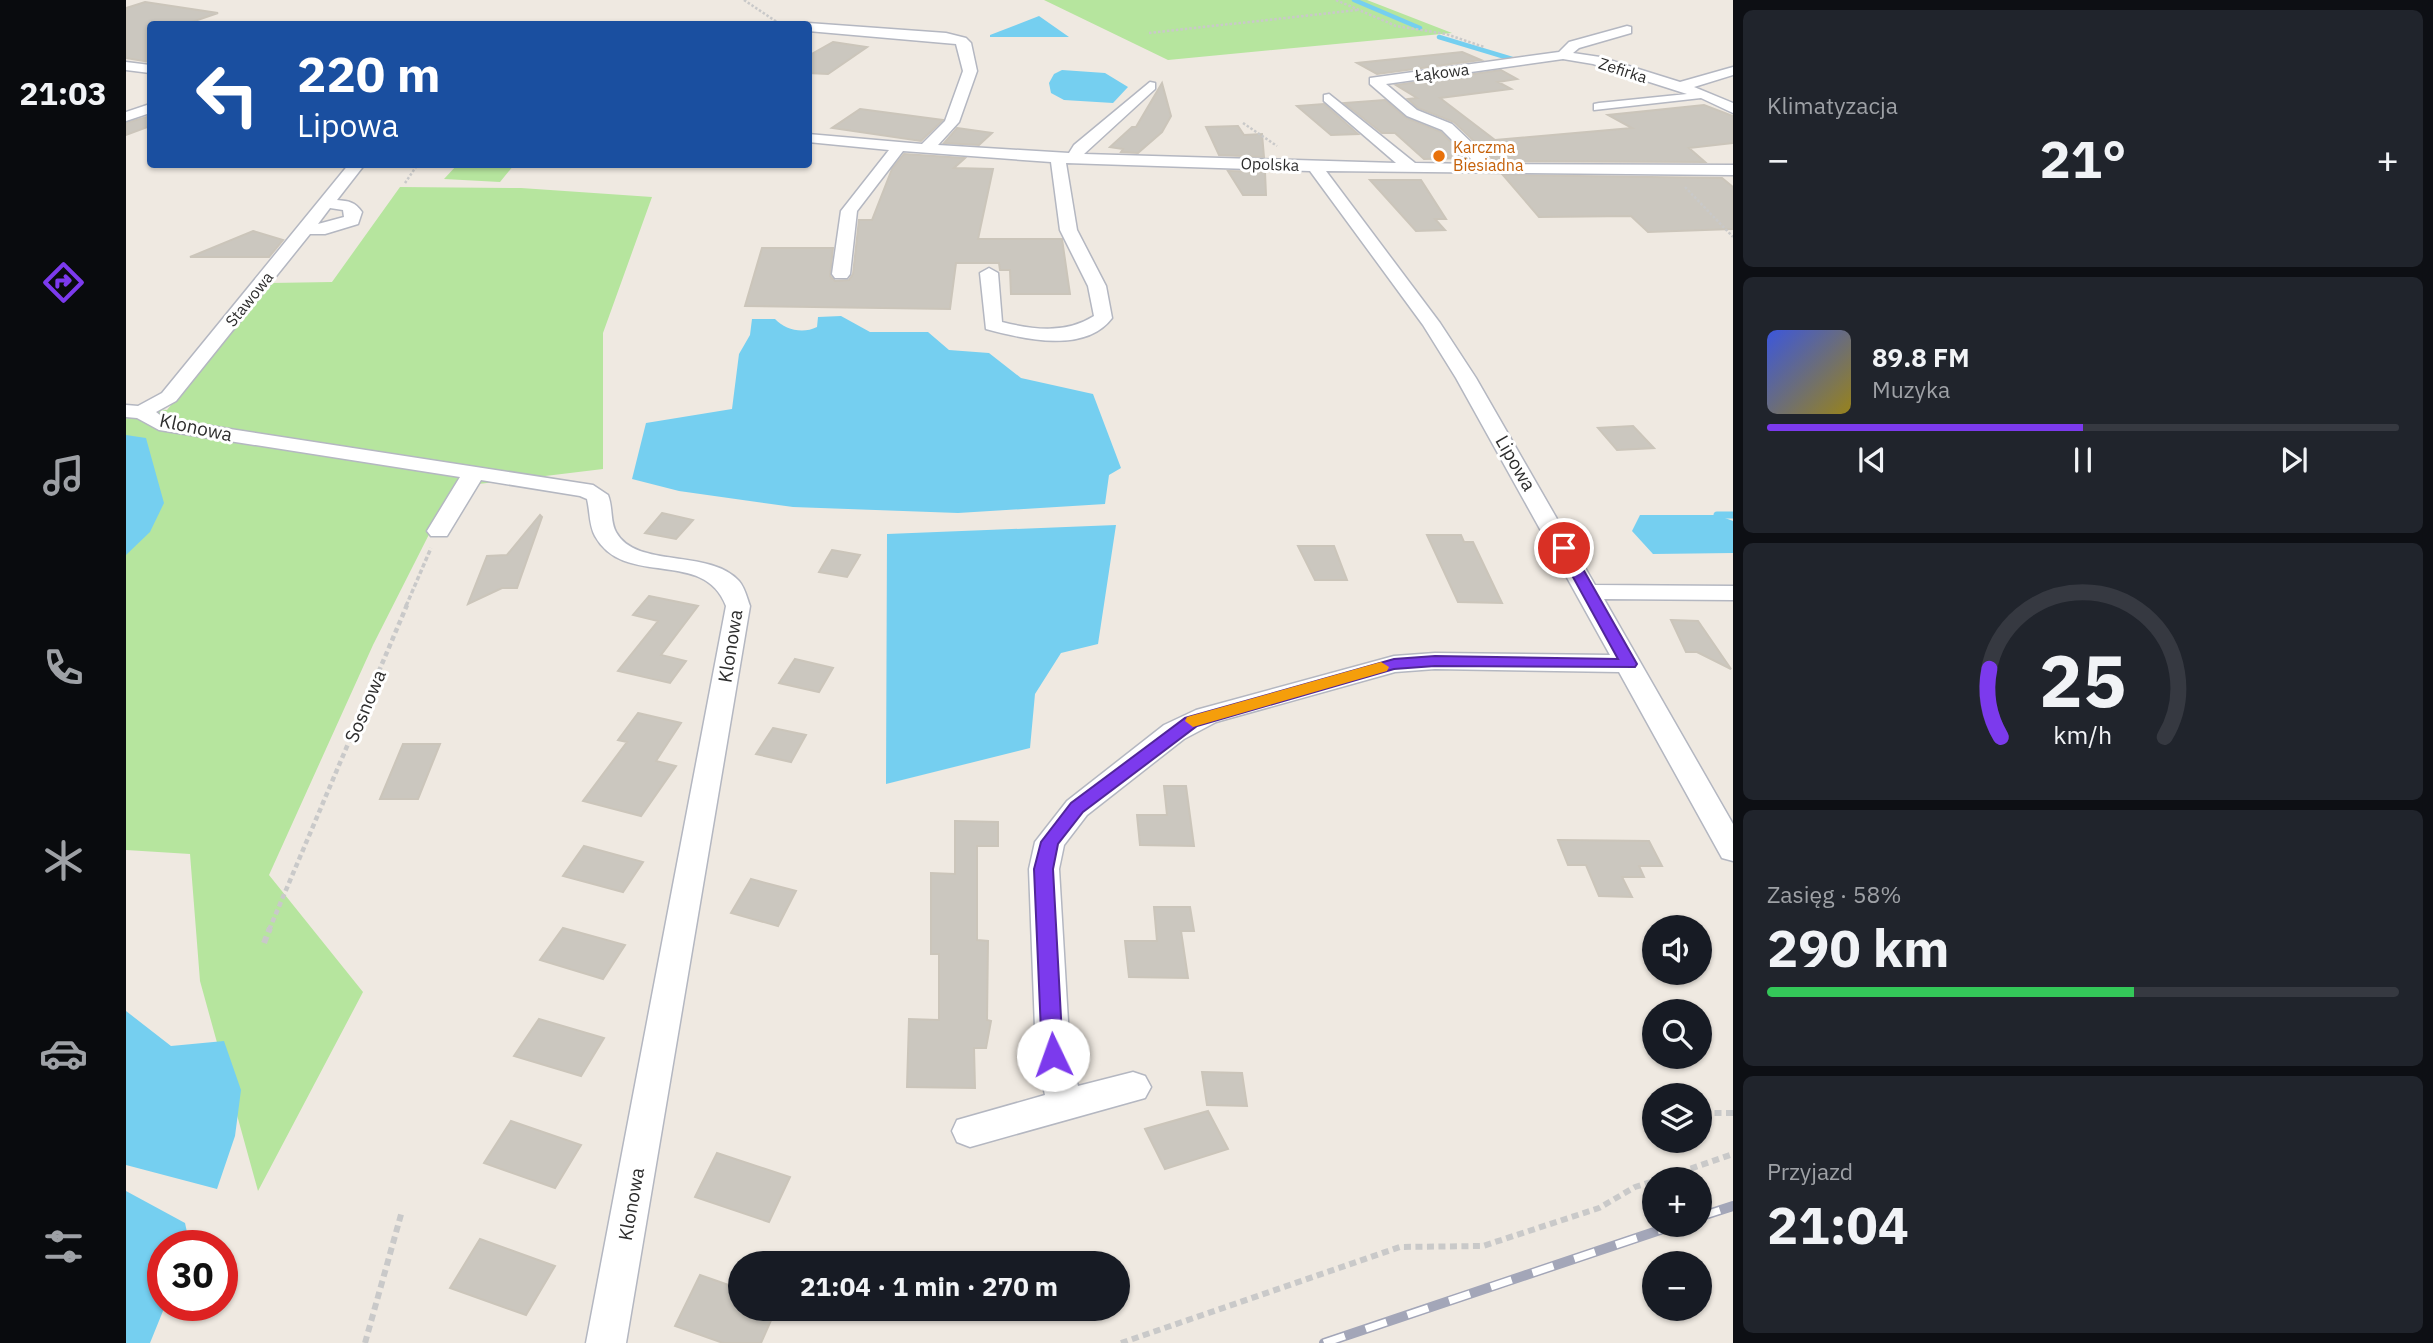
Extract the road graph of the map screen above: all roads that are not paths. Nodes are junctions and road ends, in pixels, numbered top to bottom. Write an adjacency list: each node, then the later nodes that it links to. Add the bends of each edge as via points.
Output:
1 (812, 27): 20 (street, via 946,37 966,46 970,71 952,122)
2 (1628, 30): 3 (street, via 1574,45)
3 (1563, 55): 4 (street, Zefirka); 11 (street, Zefirka, via 1595,60)
4 (1532, 59): 5 (street, Zefirka); 8 (street)
5 (1509, 63): 25 (street, Łąkowa, via 1375,81 1412,113 1447,127)
6 (126, 66): 7 (street)
7 (147, 69)
8 (1568, 70)
9 (1733, 71): 11 (street)
10 (1150, 86): 21 (street)
11 (1679, 87): 12 (street, Zefirka)
12 (1708, 96): 14 (street); 16 (street, Zefirka)
13 (1329, 98): 23 (street)
14 (1599, 107)
15 (147, 109): 17 (street)
16 (1733, 109)
17 (126, 117)
18 (812, 138): 19 (street, Opolska)
19 (898, 148): 20 (street, Opolska); 30 (street, via 849,211)
20 (925, 150): 21 (street, Opolska)
21 (1066, 158): 22 (street, Opolska); 29 (street, via 1071,237 1086,260 1104,307 1103,318 1089,329 1068,335 1021,334 993,326)
22 (1314, 166): 23 (street, Opolska); 34 (street, Lipowa, via 1431,323)
23 (1411, 167): 25 (street, Opolska)
24 (355, 168): 27 (street, Stawowa)
25 (1489, 168): 26 (street, Opolska)
26 (1733, 170)
27 (326, 203): 28 (street, Stawowa); 28 (street, via 348,206 354,212 352,220 325,229)
28 (305, 229): 31 (street, Stawowa, via 169,397)
29 (989, 273)
30 (841, 274)
31 (134, 412): 32 (street, Klonowa, via 159,424)
32 (474, 473): 33 (street); 41 (street, Klonowa, via 597,495 602,523 615,546 632,555 724,578 735,590 738,606)
33 (439, 531)
34 (1588, 592): 35 (street); 36 (street, Lipowa)
35 (1733, 593)
36 (1629, 664): 37 (street, Lipowa); 39 (street, via 1394,664 1191,722 1087,799 1050,842 1044,869 1053,1055)
37 (1733, 850)
38 (1133, 1087): 39 (street)
39 (1065, 1105): 40 (street)
40 (970, 1130)
41 (607, 1343)

